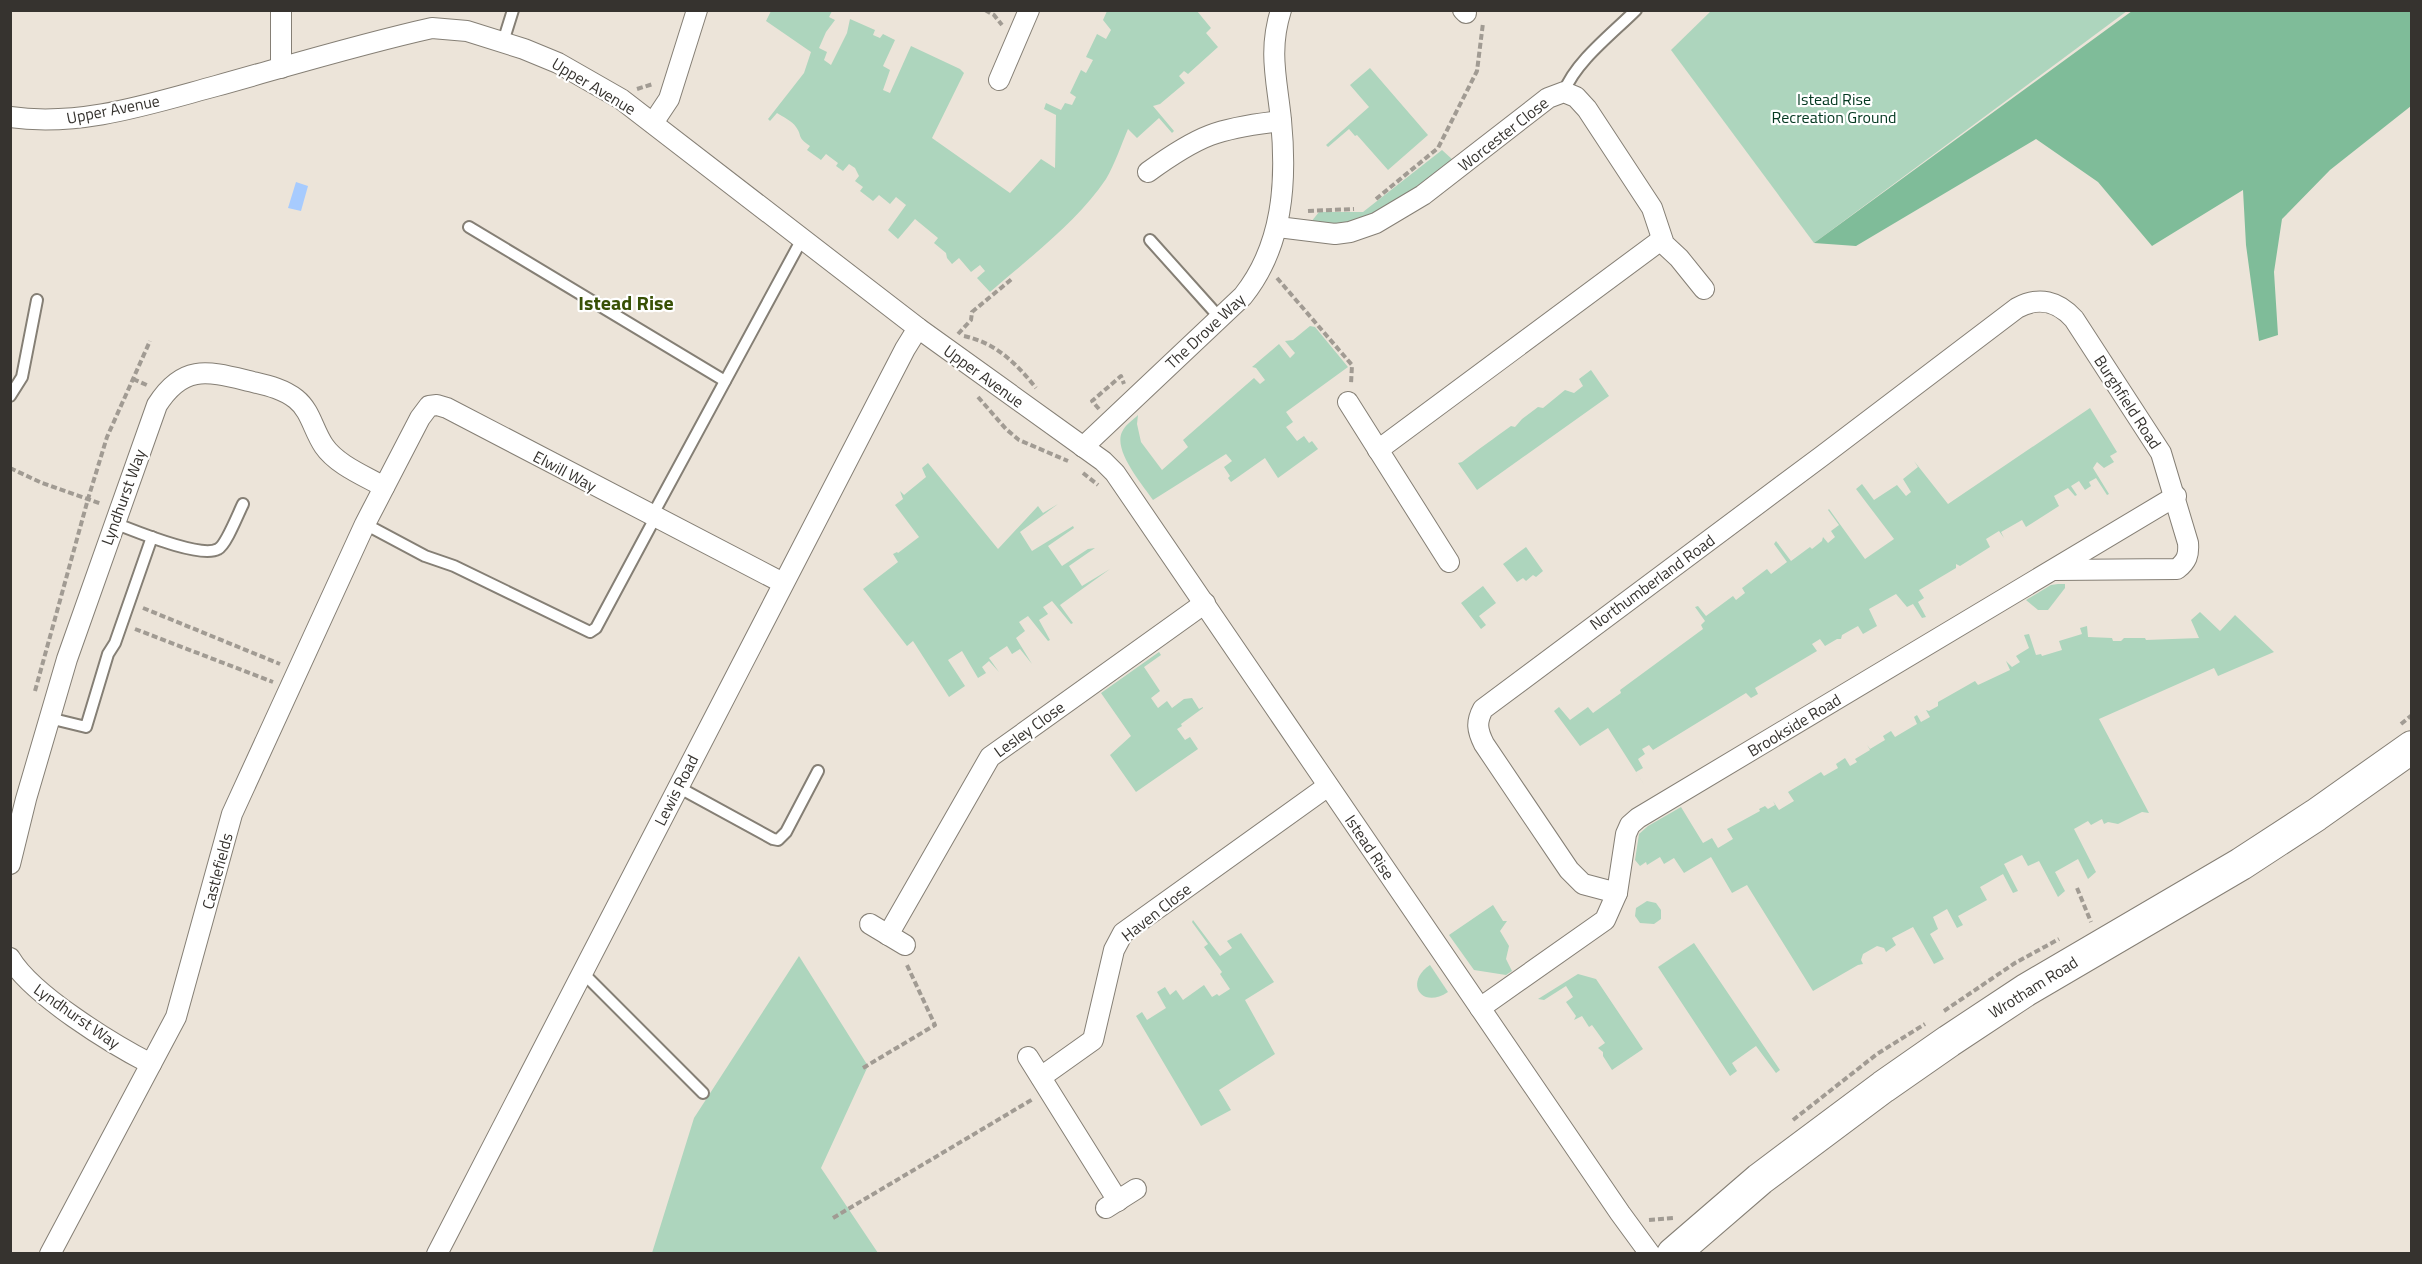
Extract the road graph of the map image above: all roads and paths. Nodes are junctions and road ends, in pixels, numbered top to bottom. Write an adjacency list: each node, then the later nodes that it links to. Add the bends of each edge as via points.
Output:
1 (280, 10): 9 (street)
2 (513, 10): 8 (lane)
3 (698, 10): 16 (street, via 669,99)
4 (1281, 10): 15 (street, The Drove Way, via 1274,34 1273,61)
5 (1631, 12): 13 (lane, via 1579,67)
6 (1021, 13): 11 (street)
7 (1471, 15): 18 (path, via 1477,71 1438,148)
8 (503, 42): 9 (street, Upper Avenue, via 467,31 432,28); 16 (street, Upper Avenue, via 574,71)
9 (281, 68): 14 (street, Upper Avenue, via 100,115 68,120)
10 (659, 80): 12 (path, via 650,86)
11 (999, 81)
12 (630, 88)
13 (1564, 92): 21 (street, Worcester Close, via 1548,98 1423,195 1388,217 1341,234); 24 (street, Worcester Close, via 1579,99 1601,129 1652,208)
14 (10, 117)
15 (1281, 122): 17 (street, via 1211,133); 21 (street, The Drove Way)
16 (653, 123): 22 (street, Upper Avenue)
17 (1148, 172)
18 (1372, 202)
19 (1362, 209): 21 (path, via 1301,213)
20 (469, 227): 36 (lane)
21 (1286, 229): 30 (street, The Drove Way, via 1255,282)
22 (802, 239): 31 (street, Upper Avenue); 36 (lane)
23 (1150, 240): 30 (lane)
24 (1661, 240): 27 (street, Worcester Close); 46 (street)
25 (1013, 278): 33 (path, via 972,312 971,320)
26 (1271, 282): 42 (path, via 1274,275 1352,365 1350,385 1357,396)
27 (1704, 289)
28 (36, 300): 39 (lane, via 22,377)
29 (2017, 308): 52 (street, Burghfield Road, via 2045,301 2066,310 2161,453); 74 (street, Northumberland Road, via 1483,709 1477,719 1484,744 1569,870 1583,884)
30 (1220, 318): 47 (street, The Drove Way)
31 (918, 328): 47 (street, Upper Avenue); 61 (street, Lewis Road)
32 (952, 333): 33 (path)
33 (958, 335): 38 (path, via 981,340 1007,356)
34 (150, 341): 53 (path, via 107,437)
35 (1129, 380): 41 (path, via 1123,387 1121,376)
36 (725, 381): 55 (lane)
37 (974, 392): 47 (path, via 1019,440)
38 (1041, 393)
39 (10, 396)
40 (1088, 396): 41 (path)
41 (1092, 401): 44 (path)
42 (1348, 402): 46 (street)
43 (1108, 403): 44 (path)
44 (1100, 410): 45 (path)
45 (1095, 414)
46 (1378, 450): 59 (street)
47 (1079, 456): 63 (street, Istead Rise, via 1103,460 1115,473)
48 (10, 468): 53 (path)
49 (1081, 470): 51 (path)
50 (384, 487): 55 (street, Elwill Way, via 424,411 437,405); 56 (street, Lyndhurst Way, via 324,446 307,412 295,398 268,386 203,372 180,379 157,405); 57 (street, Castlefields)
51 (1103, 489)
52 (2176, 496): 60 (street, Brookside Road); 60 (street, Burghfield Road, via 2189,554 2177,569)
53 (88, 499): 66 (path)
54 (243, 504): 58 (lane, via 218,550 175,546)
55 (654, 517): 57 (lane, via 596,628 590,632); 61 (street, Elwill Way)
56 (114, 523): 58 (lane); 67 (street, Lyndhurst Way)
57 (365, 524): 65 (street, Castlefields)
58 (152, 537): 62 (lane)
59 (1449, 561)
60 (2055, 570): 74 (street, Brookside Road, via 1638,818 1626,834)
61 (783, 583): 71 (street, Lewis Road)
62 (129, 603): 64 (lane); 65 (path)
63 (1205, 603): 70 (street, Istead Rise); 77 (street, Lesley Close, via 990,757)
64 (122, 624): 65 (path); 67 (lane, via 108,654 86,727)
65 (295, 680): 83 (street, Castlefields, via 232,814 176,1017)
66 (32, 703)
67 (49, 718): 72 (street, Lyndhurst Way)
68 (2412, 747): 92 (main road, Wrotham Road, via 2248,860 2026,990 1949,1041 1760,1179)
69 (818, 771): 71 (lane, via 778,840)
70 (1328, 786): 81 (street, Istead Rise); 85 (street, Haven Close, via 1123,933 1114,950 1093,1040)
71 (678, 787): 80 (street, Lewis Road)
72 (10, 864)
73 (2076, 888): 75 (path)
74 (1617, 893): 81 (street, Brookside Road, via 1610,912 1597,928)
75 (2091, 922)
76 (870, 924): 77 (street)
77 (888, 935): 78 (street)
78 (904, 951): 84 (path, via 935,1025)
79 (10, 958): 83 (street, Lyndhurst Way, via 36,990)
80 (582, 972): 86 (lane); 90 (street, Lewis Road)
81 (1480, 1008): 91 (street, Istead Rise)
82 (1028, 1057): 85 (street)
83 (151, 1064): 89 (street, Castlefields)
84 (863, 1068)
85 (1045, 1083): 87 (street, via 1112,1204); 88 (path)
86 (702, 1093)
87 (1136, 1189)
88 (833, 1218)
89 (50, 1254)
90 (437, 1254)
91 (1650, 1254)
92 (1673, 1254)

